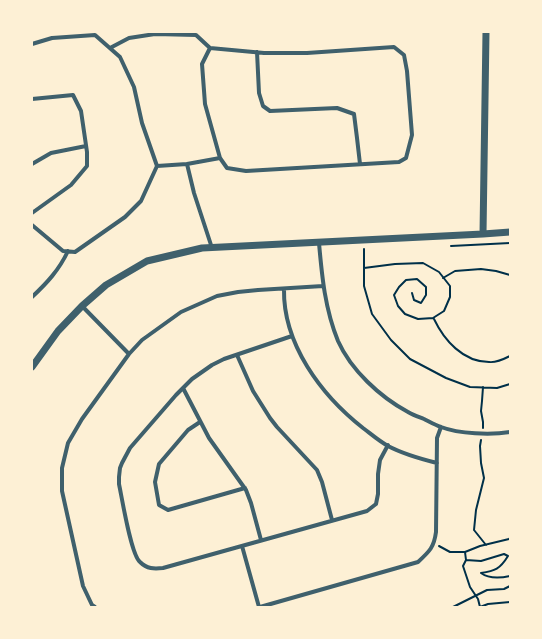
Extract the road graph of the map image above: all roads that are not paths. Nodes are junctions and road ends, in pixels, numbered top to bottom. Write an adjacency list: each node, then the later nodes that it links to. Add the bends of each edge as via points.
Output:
1 (486, 32): 16 (street)
2 (32, 44): 3 (street, via 52,38 95,35)
3 (110, 48): 4 (street, via 129,38 155,34 196,35); 12 (street, via 120,57 134,86 142,123)
4 (210, 48): 5 (street); 8 (street, via 202,64 205,104)
5 (257, 52): 11 (street, via 259,93 263,106 270,111 338,108 354,114); 11 (street, via 307,53 394,47 404,55 412,136 406,158 399,162)
6 (32, 99): 7 (street, via 73,95 81,111)
7 (86, 146): 9 (street, via 51,153); 13 (street, via 87,166 71,185)
8 (220, 158): 10 (street); 11 (street, via 226,168 246,171)
9 (32, 164)
10 (186, 164): 12 (street); 18 (street)
11 (360, 164)
12 (157, 166): 19 (street, via 141,201 125,218 76,252)
13 (32, 213)
14 (32, 225): 19 (street, via 63,250)
15 (510, 232): 16 (street)
16 (483, 234): 17 (street)
17 (319, 243): 18 (street); 20 (street)
18 (212, 248): 23 (street, via 148,261 106,285)
19 (68, 251): 22 (street, via 62,264)
20 (323, 286): 21 (street); 30 (street, via 339,342 360,373 375,389 394,403)
21 (284, 289): 24 (street); 25 (street, via 217,296 181,312 142,340)
22 (32, 297)
23 (82, 306): 25 (street); 27 (street, via 58,332)
24 (292, 336): 26 (street); 32 (street, via 306,364 330,397 356,422)
25 (129, 354): 38 (street, via 82,418 68,442 62,468 62,491 84,586)
26 (237, 355): 28 (street, via 212,365); 35 (street, via 253,391 270,418 317,470)
27 (32, 367)
28 (182, 388): 29 (street); 37 (street, via 130,448 120,468 119,484 134,554 147,567 156,569)
29 (200, 422): 34 (street); 34 (street, via 188,430 159,464 155,482 159,505 168,510)
30 (441, 427): 31 (street, via 482,433); 33 (street, via 437,438)
31 (510, 432)
32 (388, 446): 33 (street); 35 (street, via 380,460 376,504 367,511)
33 (437, 463): 39 (street, via 434,543 418,562)
34 (245, 488): 36 (street)
35 (332, 520): 36 (street)
36 (262, 540): 37 (street)
37 (242, 546): 39 (street)
38 (95, 607)
39 (259, 607)

